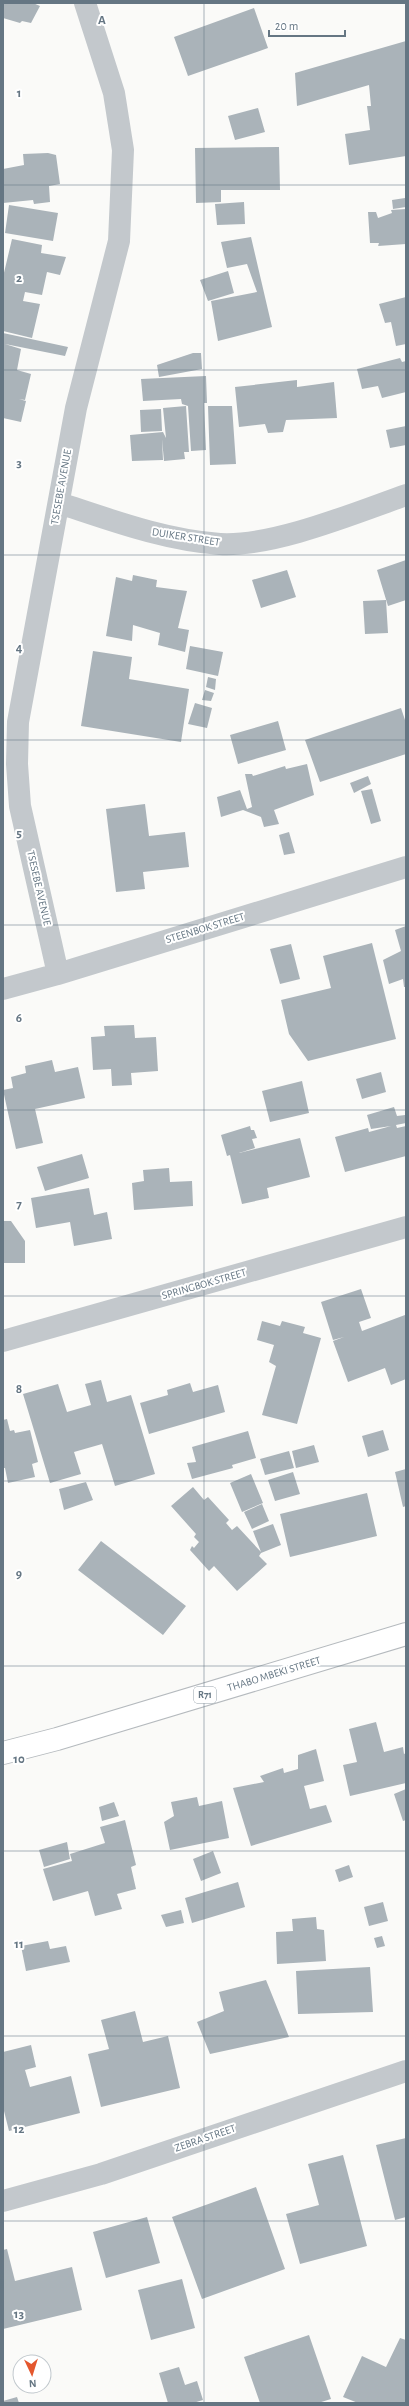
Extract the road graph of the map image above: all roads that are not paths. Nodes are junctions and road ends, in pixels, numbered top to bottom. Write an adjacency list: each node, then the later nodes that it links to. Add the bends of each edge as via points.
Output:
1 (85, 3): 3 (street, TSESEBE AVENUE, via 114,93 123,150 122,194 119,241 76,408)
2 (406, 495): 3 (street, DUIKER STREET, via 316,526 262,540 221,544 159,535)
3 (59, 503): 5 (street, TSESEBE AVENUE, via 21,707 17,764 20,806)
4 (406, 867): 5 (street, STEENBOK STREET)
5 (58, 974): 6 (street, STEENBOK STREET)
6 (3, 989)
7 (406, 1227): 8 (street, SPRINGBOK STREET)
8 (3, 1341)
9 (406, 1634): 10 (main road, THABO MBEKI STREET / R71)
10 (3, 1753)
11 (406, 2071): 12 (street, ZEBRA STREET, via 100,2174)
12 (3, 2201)

